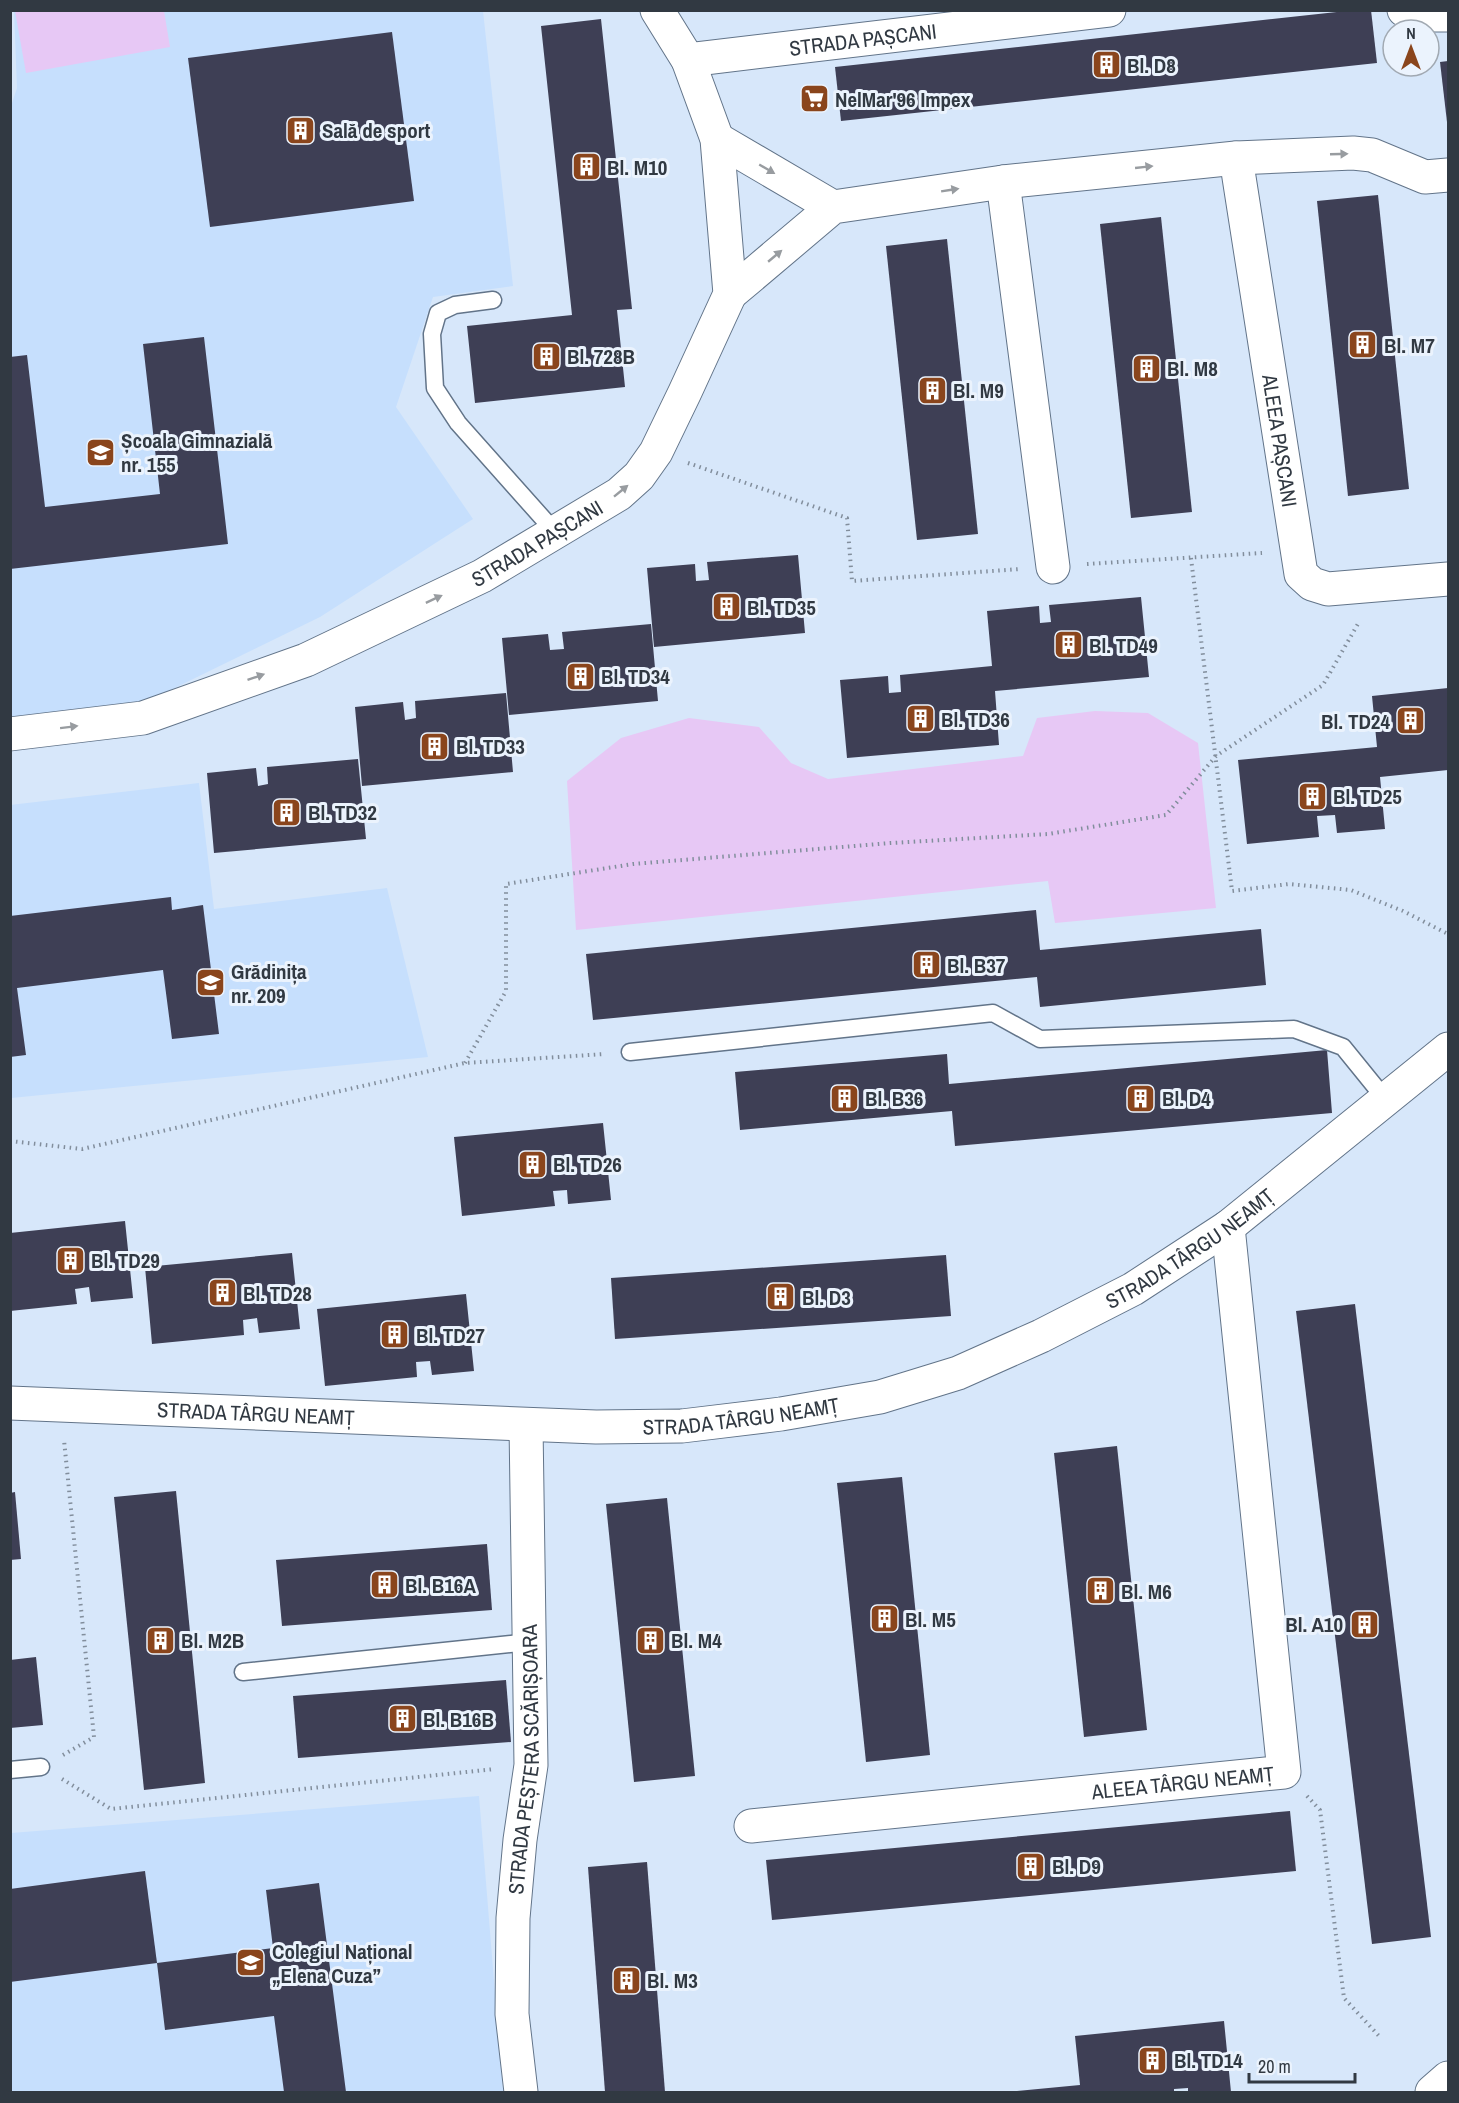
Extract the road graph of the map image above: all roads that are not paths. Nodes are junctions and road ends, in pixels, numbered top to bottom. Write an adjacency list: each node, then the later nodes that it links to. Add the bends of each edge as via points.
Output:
1 (657, 10): 5 (street, STRADA PAȘCANI)
2 (1109, 10): 5 (street, STRADA PAȘCANI)
3 (1404, 10): 4 (street)
4 (1449, 15)
5 (688, 60): 6 (street, STRADA PAȘCANI)
6 (717, 139): 10 (street, one-way to 10); 11 (street, STRADA PAȘCANI)
7 (1236, 158): 8 (street, one-way to 8, via 1353,153 1372,155 1425,177); 9 (street, one-way to 7); 15 (street, ALEEA PAȘCANI, via 1301,574 1312,584 1329,589)
8 (1449, 175)
9 (1003, 182): 10 (street, one-way to 9); 14 (street)
10 (833, 207): 11 (street, one-way to 10)
11 (730, 294): 13 (street, STRADA PAȘCANI, one-way to 11, via 619,494 639,476 686,393)
12 (493, 300): 13 (lane, via 455,304 438,313 432,334 435,388 458,423)
13 (555, 532): 16 (street, STRADA PAȘCANI, one-way to 13, via 143,718 306,660 482,576)
14 (1053, 567)
15 (1449, 579)
16 (10, 734)
17 (1449, 1049): 19 (street, STRADA TÂRGU NEAMȚ)
18 (630, 1052): 19 (lane, via 993,1013 1040,1040 1294,1029 1343,1047)
19 (1386, 1100): 20 (street, STRADA TÂRGU NEAMȚ)
20 (1228, 1227): 22 (street, STRADA TÂRGU NEAMȚ, via 1133,1288 1041,1336 958,1373 880,1397 682,1426); 27 (street, ALEEA TÂRGU NEAMȚ, via 1284,1772)
21 (10, 1403): 22 (street, STRADA TÂRGU NEAMȚ)
22 (526, 1425): 23 (street, STRADA PEȘTERA SCĂRIȘOARA)
23 (529, 1642): 24 (lane); 29 (street, STRADA PEȘTERA SCĂRIȘOARA, via 531,1765 513,1918 512,2014)
24 (243, 1672)
25 (41, 1767): 26 (lane)
26 (10, 1770)
27 (752, 1826)
28 (1449, 2078): 30 (street)
29 (521, 2092)
30 (1432, 2092)

